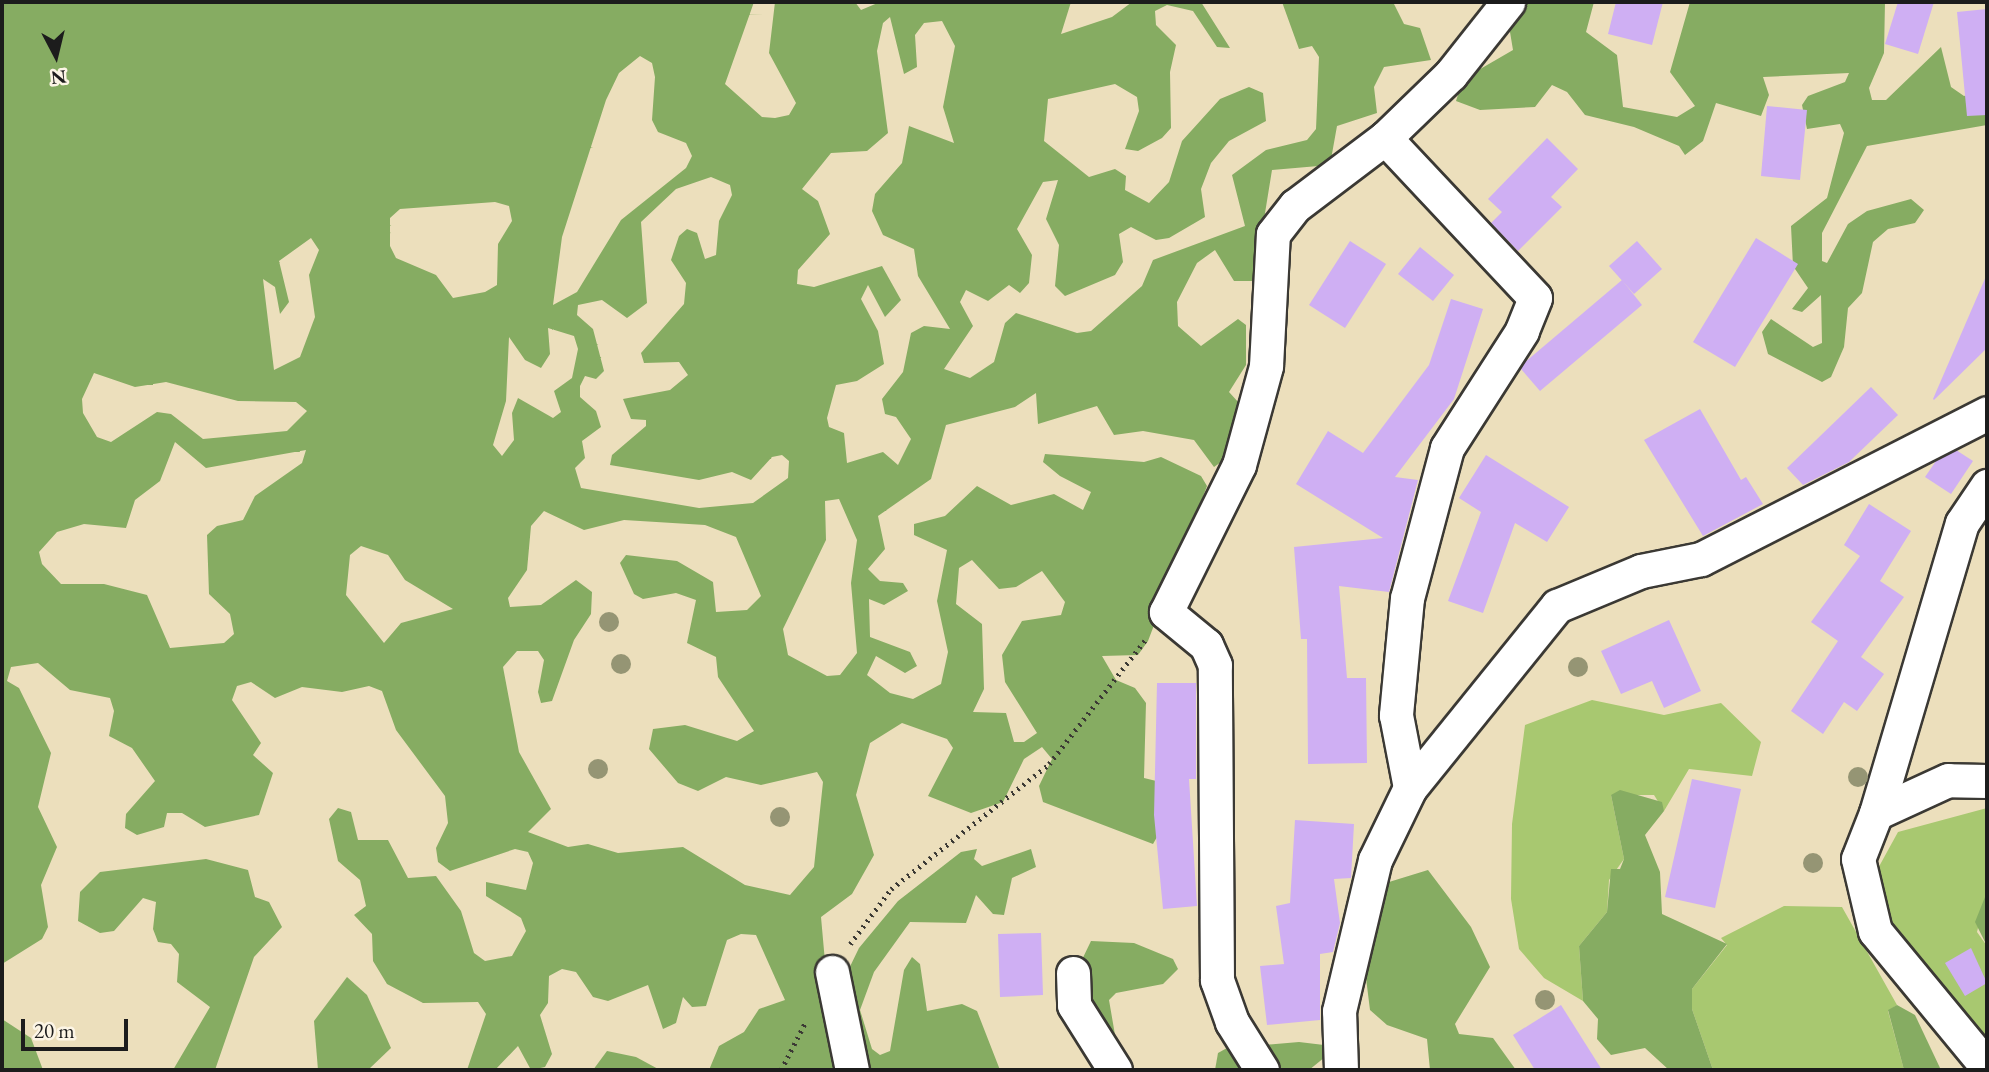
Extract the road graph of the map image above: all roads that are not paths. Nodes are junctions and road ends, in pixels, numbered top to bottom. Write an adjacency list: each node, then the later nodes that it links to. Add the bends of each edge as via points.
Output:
1 (1507, 2): 2 (street, via 1451,74)
2 (1385, 138): 6 (street, via 1535,298 1522,331 1447,448 1407,598 1396,715); 13 (street, via 1295,206 1273,234 1266,366 1249,428 1238,465 1166,612 1206,645 1215,665 1217,981 1232,1023)
3 (1987, 413): 6 (street, via 1701,559 1642,572 1557,606)
4 (1987, 486): 7 (street, via 1962,523)
5 (1987, 782): 7 (street, via 1948,780)
6 (1410, 788): 14 (street, via 1375,860 1351,944 1339,1011)
7 (1876, 813): 10 (street, via 1858,859 1875,931)
8 (832, 972): 11 (street)
9 (1073, 973): 12 (street, via 1074,1005)
10 (1987, 1067)
11 (852, 1070)
12 (1115, 1070)
13 (1262, 1070)
14 (1341, 1070)

